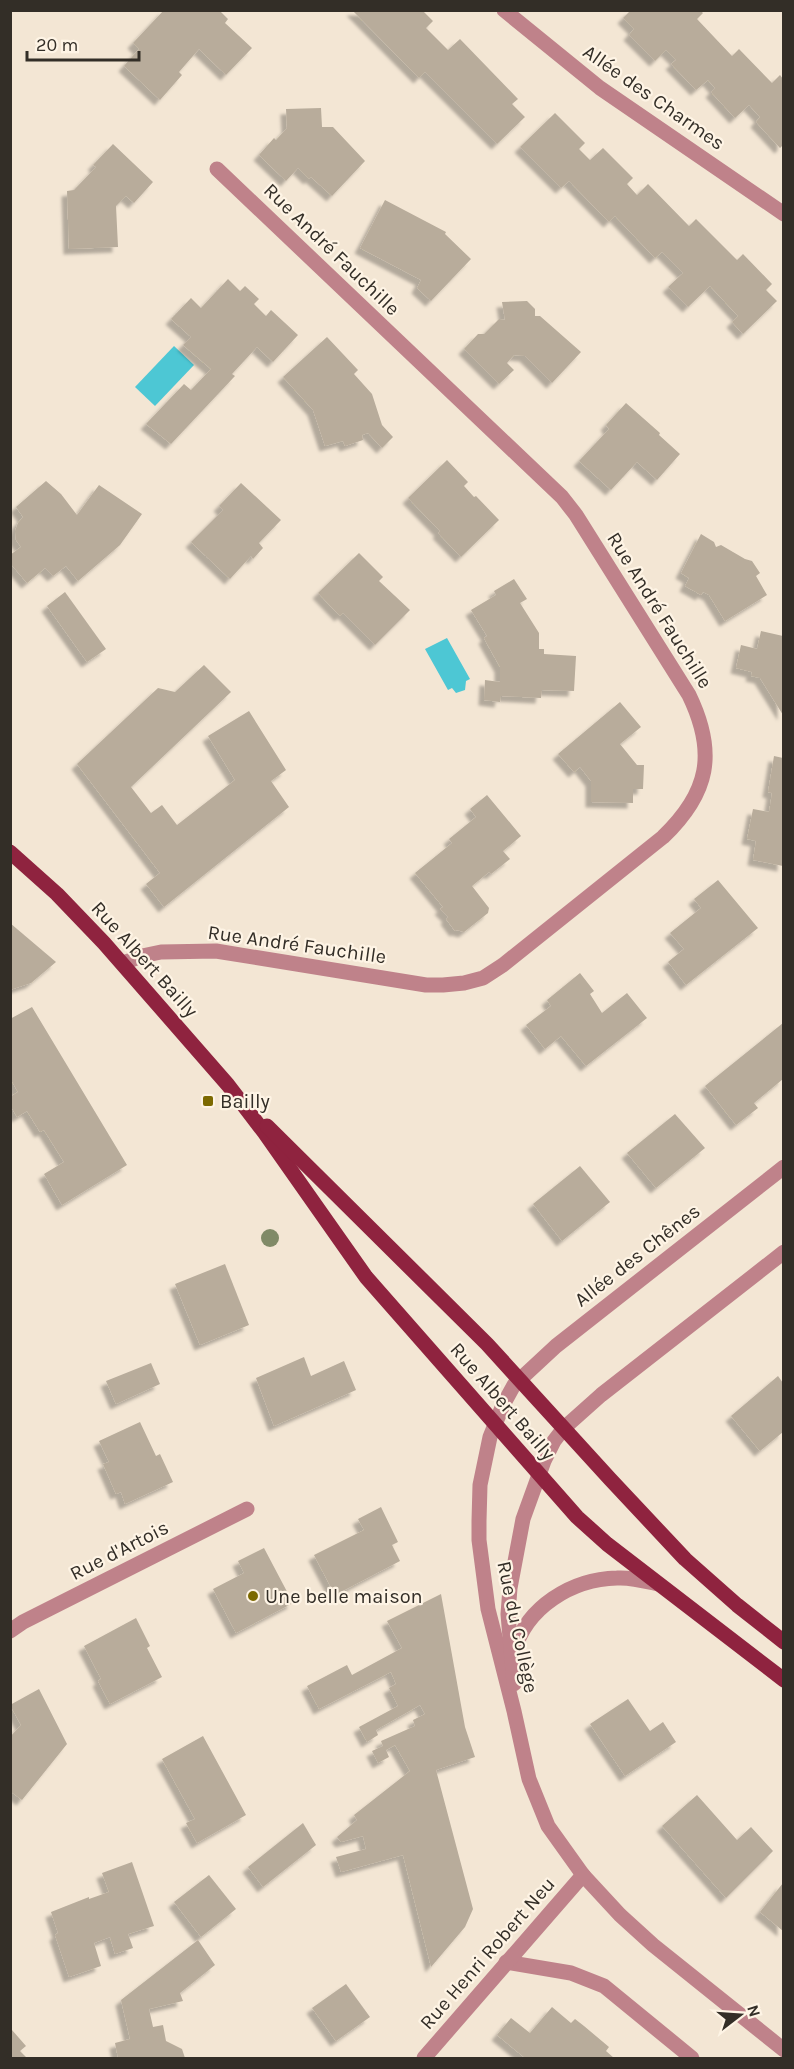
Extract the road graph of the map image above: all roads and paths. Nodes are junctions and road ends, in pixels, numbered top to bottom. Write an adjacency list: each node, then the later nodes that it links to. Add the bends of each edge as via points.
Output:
1 (504, 10): 3 (street, Allée des Charmes, via 600,88)
2 (217, 169): 5 (street, Rue André Fauchille, via 562,497 689,695 699,714 706,759 692,804 681,820 483,978 426,984 216,951 161,952)
3 (783, 214)
4 (10, 852): 5 (main road, Rue Albert Bailly)
5 (123, 963): 6 (main road, Rue Albert Bailly)
6 (241, 1101): 9 (main road, Rue Albert Bailly); 10 (main road, Rue Albert Bailly, via 366,1277)
7 (783, 1167): 9 (street, Allée des Chênes)
8 (783, 1252): 11 (street)
9 (519, 1379): 10 (street, Rue du Collège); 11 (main road, Rue Albert Bailly)
10 (495, 1424): 12 (main road, Rue Albert Bailly); 19 (street, Rue du Collège, via 480,1485 479,1540 488,1609)
11 (564, 1428): 12 (street, Rue du Collège, via 548,1450); 16 (main road, Rue Albert Bailly, via 685,1559)
12 (539, 1475): 14 (main road, Rue Albert Bailly, via 594,1533); 17 (street, Rue du Collège, via 519,1532 510,1588 508,1614)
13 (247, 1509): 15 (street, Rue d'Artois)
14 (658, 1584): 17 (street, Rue du Collège, via 619,1577 572,1587 535,1614 517,1642); 18 (main road, Rue Albert Bailly)
15 (10, 1631)
16 (783, 1642)
17 (513, 1658): 19 (street, Rue du Collège)
18 (783, 1680)
19 (514, 1711): 20 (street, Rue du Collège, via 540,1810)
20 (583, 1875): 21 (street, Rue Henri Robert Neu); 22 (street, Rue du Collège, via 620,1916)
21 (506, 1962): 23 (street, Rue Henri Robert Neu); 24 (street, via 571,1973 604,1986)
22 (783, 2050)
23 (425, 2058)
24 (692, 2058)

